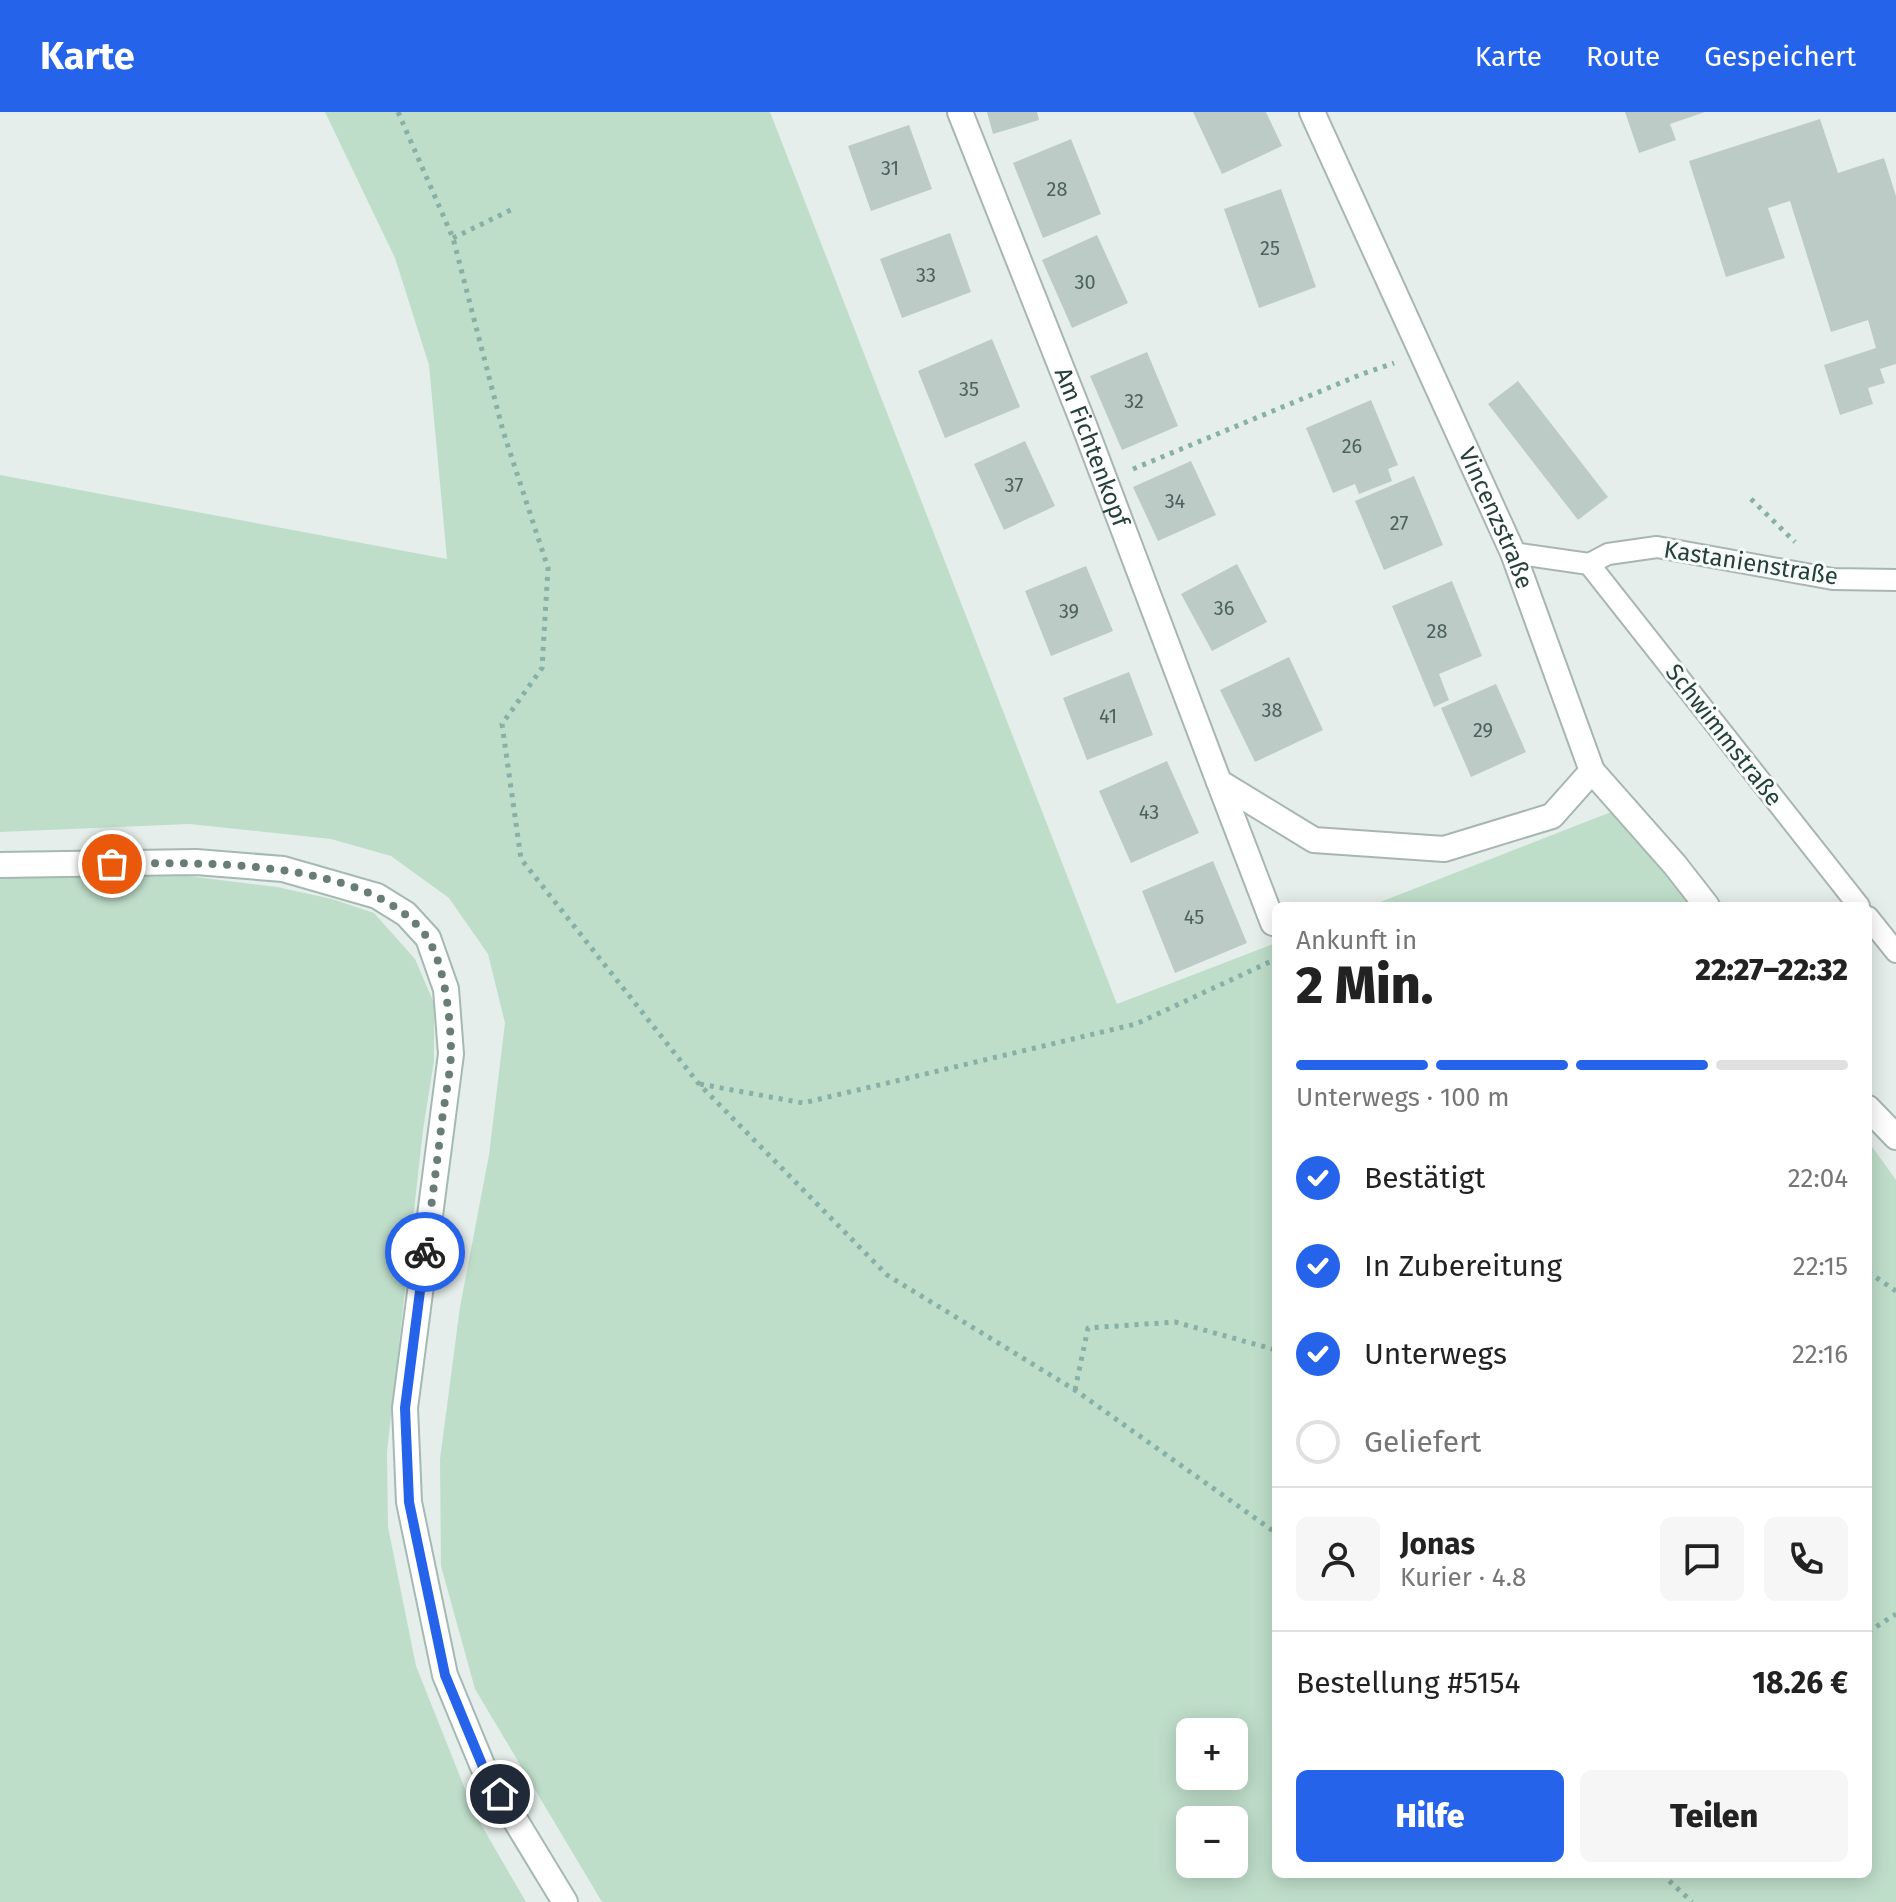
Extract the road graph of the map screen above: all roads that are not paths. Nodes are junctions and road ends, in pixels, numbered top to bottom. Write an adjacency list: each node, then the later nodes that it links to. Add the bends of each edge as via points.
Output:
1 (960, 112): 7 (street, Am Fichtenkopf)
2 (1312, 112): 3 (street, Vincenzstraße)
3 (1513, 553): 4 (lane, Kastanienstraße); 6 (street, Vincenzstraße)
4 (1589, 564): 5 (lane, Kastanienstraße, via 1608,554 1657,547 1833,579); 10 (lane, Schwimmstraße)
5 (1896, 580)
6 (1592, 771): 7 (street, via 1552,816 1444,849 1314,840); 9 (street, Vincenzstraße)
7 (1219, 782): 11 (street, Am Fichtenkopf)
8 (0, 865): 16 (street, via 196,862 283,869 377,896 406,914 428,938 446,989 451,1054 405,1408 409,1502 445,1675 483,1767)
9 (1704, 902)
10 (1856, 902)
11 (1272, 920)
12 (1872, 922): 13 (lane)
13 (1896, 952)
14 (1872, 1112): 15 (street)
15 (1896, 1137)
16 (565, 1902)

